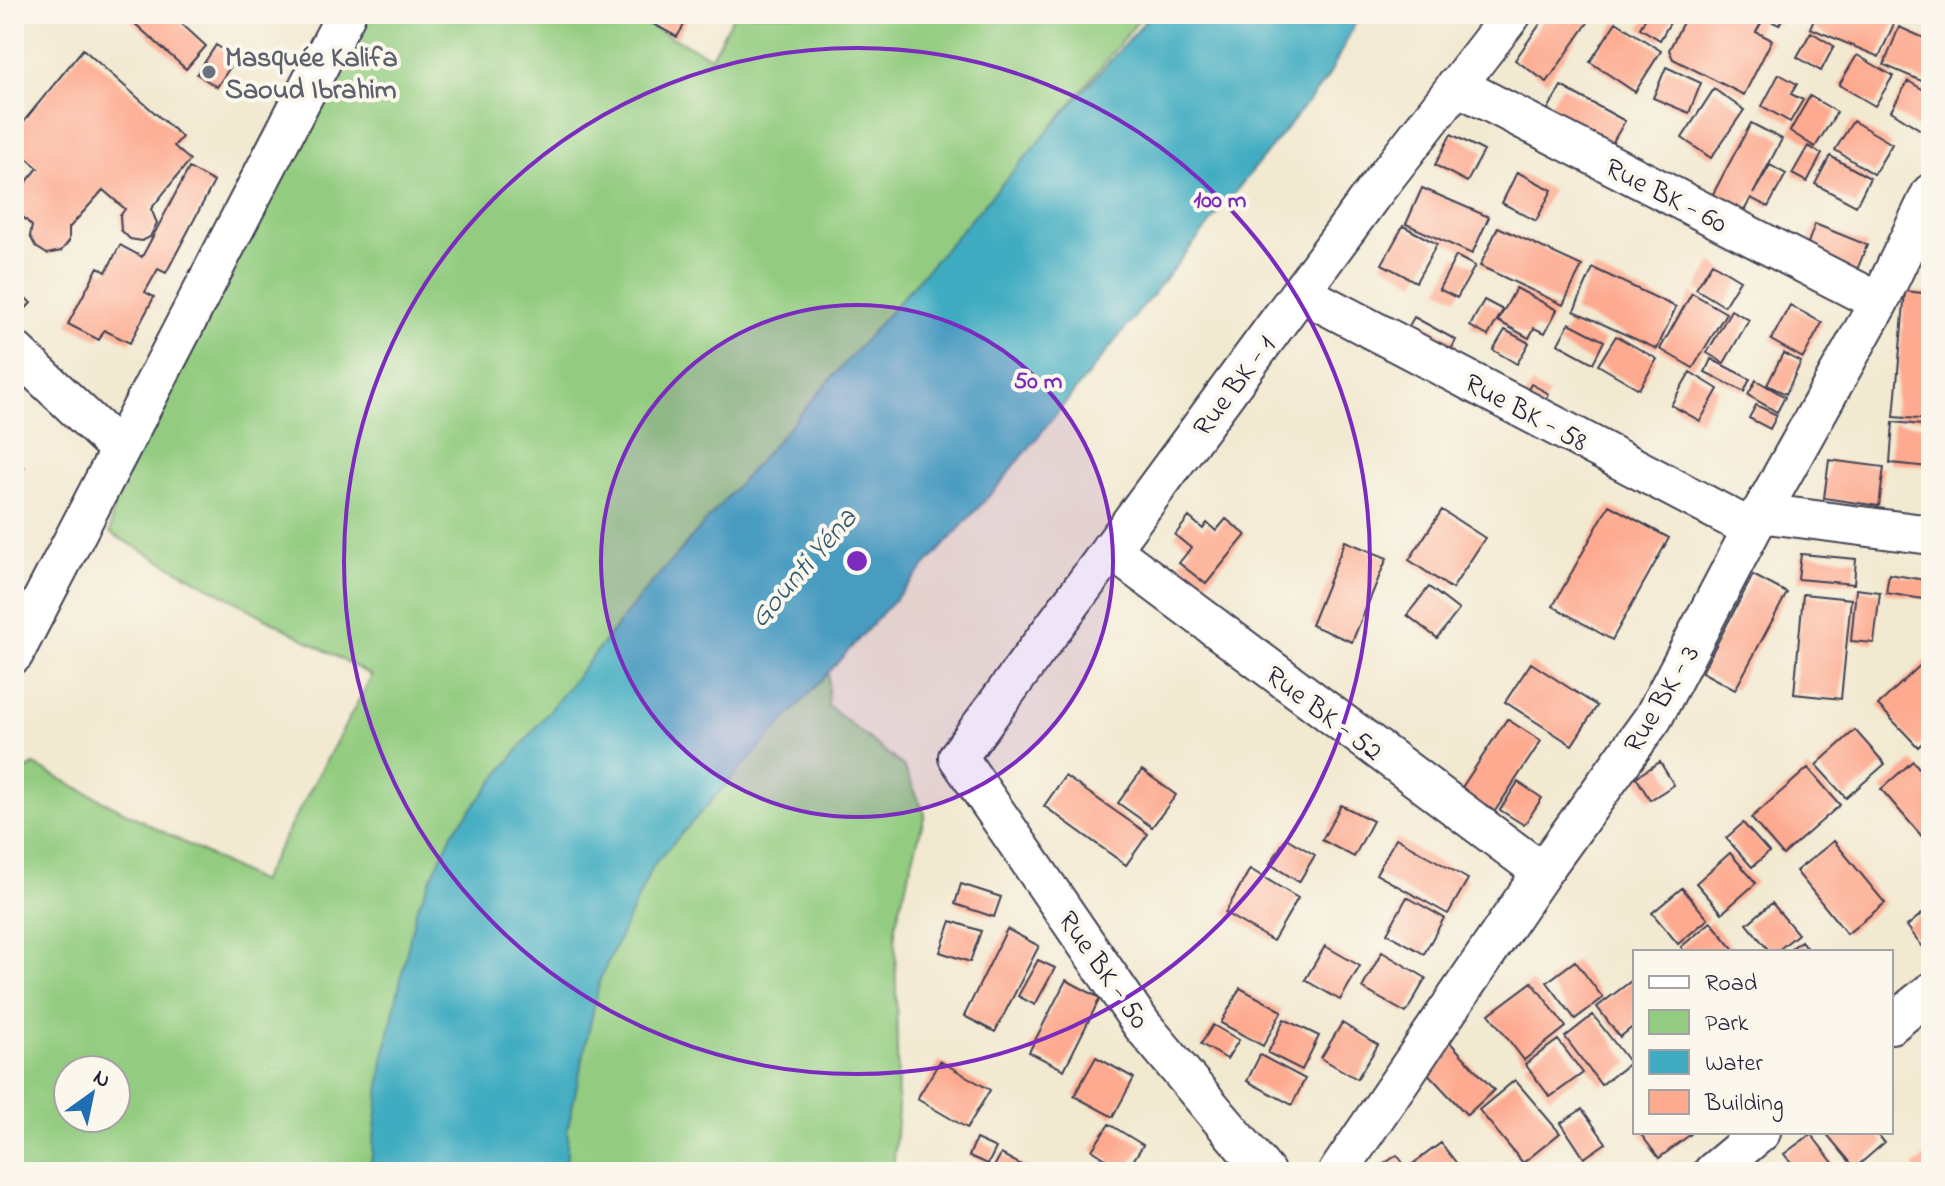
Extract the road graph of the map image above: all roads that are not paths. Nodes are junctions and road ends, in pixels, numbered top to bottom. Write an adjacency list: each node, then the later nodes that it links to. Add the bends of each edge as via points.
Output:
1 (346, 14): 8 (street)
2 (1512, 14): 3 (street, Rue BK - 1)
3 (1456, 85): 5 (street, Rue BK - 1); 6 (street, Rue BK - 60)
4 (1931, 193): 6 (street, Rue BK - 3)
5 (1302, 293): 9 (street, Rue BK - 58); 11 (street, Rue BK - 1)
6 (1879, 302): 9 (street, Rue BK - 3)
7 (14, 350): 8 (street)
8 (120, 450): 12 (street)
9 (1756, 521): 10 (street, Rue BK - 58); 14 (street, Rue BK - 3, via 1653,718)
10 (1931, 535)
11 (1110, 549): 13 (street, Rue BK - 1); 14 (street, Rue BK - 52)
12 (14, 654)
13 (958, 757): 18 (street, Rue BK - 50, via 1142,1025)
14 (1542, 872): 19 (street, Rue BK - 3)
15 (1931, 992): 16 (street)
16 (1893, 1022)
17 (1759, 1134): 20 (street)
18 (1265, 1172)
19 (1338, 1172)
20 (1713, 1172)

